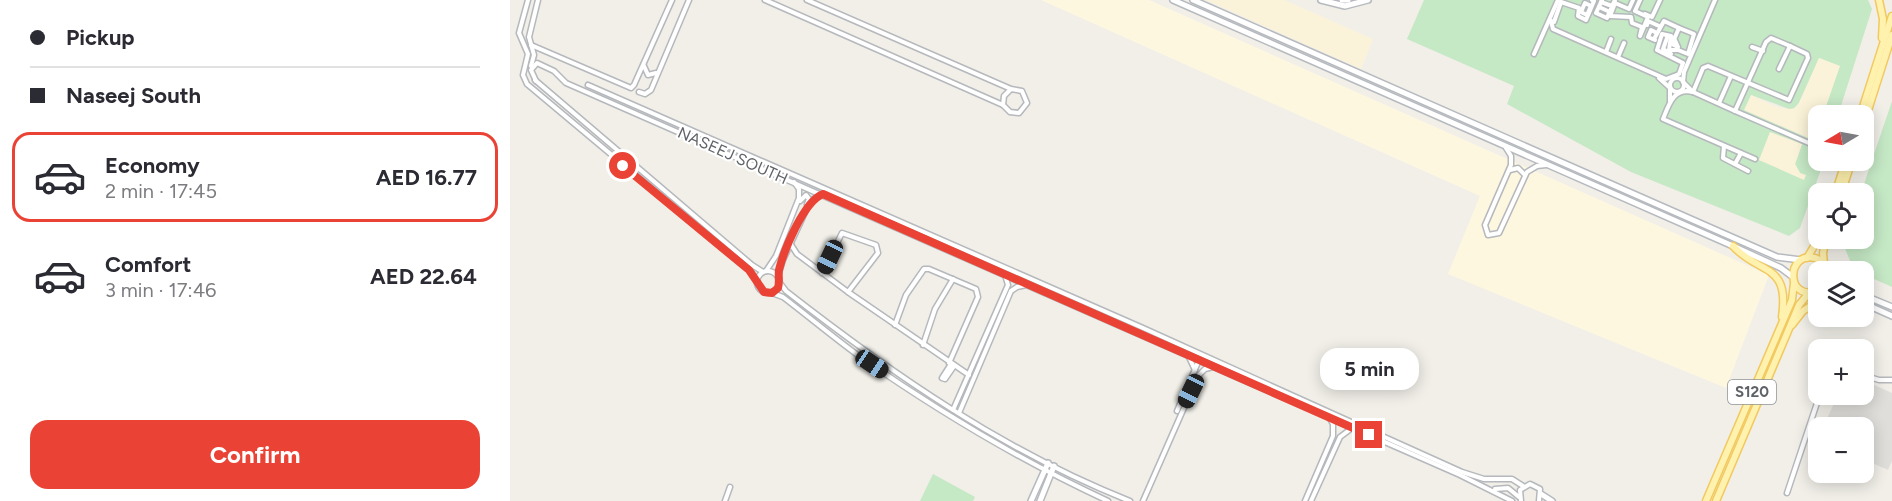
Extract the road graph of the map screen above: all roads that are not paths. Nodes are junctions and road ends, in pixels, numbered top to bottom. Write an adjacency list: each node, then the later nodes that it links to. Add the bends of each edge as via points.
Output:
1 (528, 0): 27 (street)
2 (538, 0): 31 (street)
3 (672, 0): 54 (street)
4 (689, 0): 57 (street)
5 (765, 0): 77 (street)
6 (807, 0): 70 (street)
7 (1173, 0): 82 (street)
8 (1193, 0): 102 (street, via 1777,257)
9 (1321, 0): 12 (street, via 1345,6)
10 (1342, 0): 11 (street)
11 (1348, 0)
12 (1368, 0)
13 (1558, 0): 36 (street)
14 (1566, 0): 25 (street)
15 (1592, 0): 52 (street, via 1586,20 1578,16 1580,8 1563,1 1551,23 1553,29)
16 (1633, 0): 24 (street)
17 (1640, 0): 26 (street)
18 (1659, 0): 26 (street, via 1652,17)
19 (1715, 0): 56 (street)
20 (1879, 0): 58 (main road, via 1883,26)
21 (1601, 1): 22 (street); 23 (street)
22 (1610, 3): 23 (street); 24 (street); 28 (street); 29 (street)
23 (1599, 7): 29 (street, via 1596,13)
24 (1629, 8): 26 (street); 28 (street, via 1616,3)
25 (1589, 10)
26 (1635, 10): 28 (street, via 1648,18 1640,36 1642,27 1632,23 1631,17)
27 (524, 13): 31 (street, via 525,28); 71 (street, via 519,35 528,54 523,78)
28 (1610, 14): 29 (street, via 1607,18); 32 (street)
29 (1602, 16)
30 (1892, 16): 58 (main road)
31 (534, 17): 47 (street)
32 (1607, 23)
33 (1654, 24): 34 (street); 37 (street, via 1648,21); 38 (street)
34 (1660, 26): 35 (street, via 1664,21); 39 (street)
35 (1679, 27): 50 (street, via 1672,44); 50 (street, via 1695,38 1688,54)
36 (1546, 28): 53 (street); 62 (street)
37 (1646, 28): 38 (street); 41 (street, via 1643,34)
38 (1651, 30): 39 (street); 41 (street)
39 (1657, 33): 44 (street)
40 (1892, 35): 58 (main road)
41 (1648, 36): 44 (street)
42 (1667, 38): 56 (street, via 1664,50)
43 (1611, 39): 52 (street)
44 (1656, 40): 50 (street, via 1662,34 1671,36 1667,48 1673,52); 55 (street, via 1657,51 1683,63 1675,77 1666,79)
45 (1624, 43): 55 (street)
46 (1892, 43): 58 (main road)
47 (530, 45): 54 (street, via 629,88); 64 (street, via 534,57 530,73)
48 (1790, 46): 51 (street, via 1770,38); 59 (street); 66 (street, via 1808,58 1791,98 1784,99)
49 (1752, 47): 51 (street)
50 (1678, 48)
51 (1762, 51): 66 (street)
52 (1605, 52): 55 (street)
53 (1534, 54)
54 (647, 57): 57 (street, via 644,70 648,75 656,74)
55 (1618, 57)
56 (1688, 61): 60 (street)
57 (662, 64): 72 (street, via 650,91)
58 (1879, 64): 78 (main road); 79 (main road)
59 (1779, 69)
60 (1684, 72): 63 (street); 65 (street)
61 (1731, 76): 66 (street); 74 (street, via 1705,66); 76 (street)
62 (1661, 79): 63 (street); 69 (street)
63 (1674, 79): 65 (street); 69 (street)
64 (536, 81): 68 (street); 91 (street, NASEEJ SOUTH, via 531,70 537,63 566,82)
65 (1683, 83): 73 (street); 74 (street)
66 (1748, 83): 80 (street)
67 (588, 85): 149 (street, via 1462,471 1484,479 1512,479)
68 (542, 86): 71 (street); 96 (street)
69 (1670, 88): 73 (street); 75 (street)
70 (1011, 89): 77 (street, via 1004,96); 77 (street, via 1024,93 1026,106 1022,112 1013,114)
71 (536, 92): 110 (street, via 749,270)
72 (639, 92)
73 (1680, 92): 74 (street); 75 (street)
74 (1693, 92): 76 (street)
75 (1670, 101): 83 (street, via 1663,119)
76 (1719, 103): 80 (street)
77 (1003, 105)
78 (1864, 105)
79 (1868, 105)
80 (1736, 111): 81 (street)
81 (1808, 143)
82 (1503, 146): 87 (street); 88 (street, via 1511,156)
83 (1724, 146): 84 (street); 86 (street, via 1722,157)
84 (1741, 153): 85 (street); 86 (street)
85 (1755, 159)
86 (1735, 164): 89 (street)
87 (1548, 165): 90 (street, via 1533,167); 98 (street)
88 (1510, 170): 90 (street, via 1520,169); 90 (street, via 1484,227 1488,235 1499,233)
89 (1748, 171)
90 (1525, 176)
91 (794, 181): 92 (street, NASEEJ SOUTH); 93 (street, via 799,194)
92 (823, 194): 94 (street); 106 (street, NASEEJ SOUTH)
93 (794, 209): 94 (street, via 805,195 809,199); 104 (street, via 776,256)
94 (805, 210): 97 (street)
95 (720, 231): 96 (street)
96 (720, 238): 104 (street)
97 (790, 243): 100 (street); 101 (street)
98 (1733, 246): 109 (street, via 1778,267); 124 (main road, via 1777,278 1784,298)
99 (1814, 249): 102 (main road)
100 (785, 254): 101 (street); 107 (street)
101 (797, 254): 105 (street)
102 (1803, 259): 103 (main road); 109 (main road, via 1794,269)
103 (1818, 261)
104 (765, 271): 107 (street); 110 (street)
105 (822, 273): 115 (street); 115 (street, via 842,233 877,246 878,253)
106 (1005, 275): 112 (street); 113 (street, NASEEJ SOUTH)
107 (778, 276): 111 (street)
108 (953, 279): 125 (street, via 929,269 921,270); 127 (street, via 935,309); 130 (street, via 976,289 978,296)
109 (1793, 280): 117 (main road, via 1800,290); 124 (main road, S120, via 1793,297)
110 (757, 281): 116 (street, via 761,291)
111 (780, 283): 116 (street); 138 (street, via 882,363)
112 (1008, 285): 114 (street, via 1013,283); 134 (street)
113 (1028, 285): 114 (street); 128 (street, NASEEJ SOUTH)
114 (1012, 290): 140 (street)
115 (848, 292): 125 (street)
116 (772, 293): 146 (street, via 781,295 857,354 943,412)
117 (1808, 293)
118 (1808, 294): 126 (main road, S120)
119 (1874, 300): 121 (street)
120 (1808, 307): 126 (main road)
121 (1892, 307)
122 (1874, 308): 123 (street)
123 (1892, 316)
124 (1782, 322): 166 (main road, S120)
125 (895, 325): 127 (street)
126 (1789, 327): 167 (main road, S120)
127 (923, 345): 130 (street)
128 (1188, 355): 129 (street, NASEEJ SOUTH); 132 (street)
129 (1198, 362): 131 (street, NASEEJ SOUTH); 132 (street); 133 (street)
130 (951, 364): 134 (street)
131 (1215, 367): 133 (street); 141 (street, NASEEJ SOUTH)
132 (1194, 370): 139 (street)
133 (1203, 370): 160 (street)
134 (969, 375): 138 (street)
135 (1874, 377): 136 (street)
136 (1892, 380)
137 (1816, 405): 152 (street)
138 (953, 410): 140 (street)
139 (1177, 411)
140 (959, 413): 145 (street)
141 (1328, 417): 142 (street, NASEEJ SOUTH); 143 (street)
142 (1353, 428): 144 (street); 151 (street, NASEEJ SOUTH)
143 (1334, 429): 144 (street, via 1340,427); 161 (street)
144 (1342, 433): 147 (street)
145 (1051, 464): 146 (street); 159 (street)
146 (1048, 471): 156 (street); 157 (street); 158 (street)
147 (1321, 477): 148 (street); 162 (street)
148 (1323, 483)
149 (1523, 486): 153 (street, via 1534,485); 154 (street)
150 (730, 487): 155 (street)
151 (1494, 490): 154 (street, via 1508,488); 163 (street, NASEEJ SOUTH)
152 (1787, 493)
153 (1541, 494): 164 (street); 165 (street)
154 (1520, 500)
155 (725, 501)
156 (1031, 501)
157 (1040, 501)
158 (1108, 501)
159 (1130, 501)
160 (1143, 501)
161 (1305, 501)
162 (1311, 501)
163 (1512, 501)
164 (1539, 501)
165 (1552, 501)
166 (1706, 501)
167 (1716, 501)

